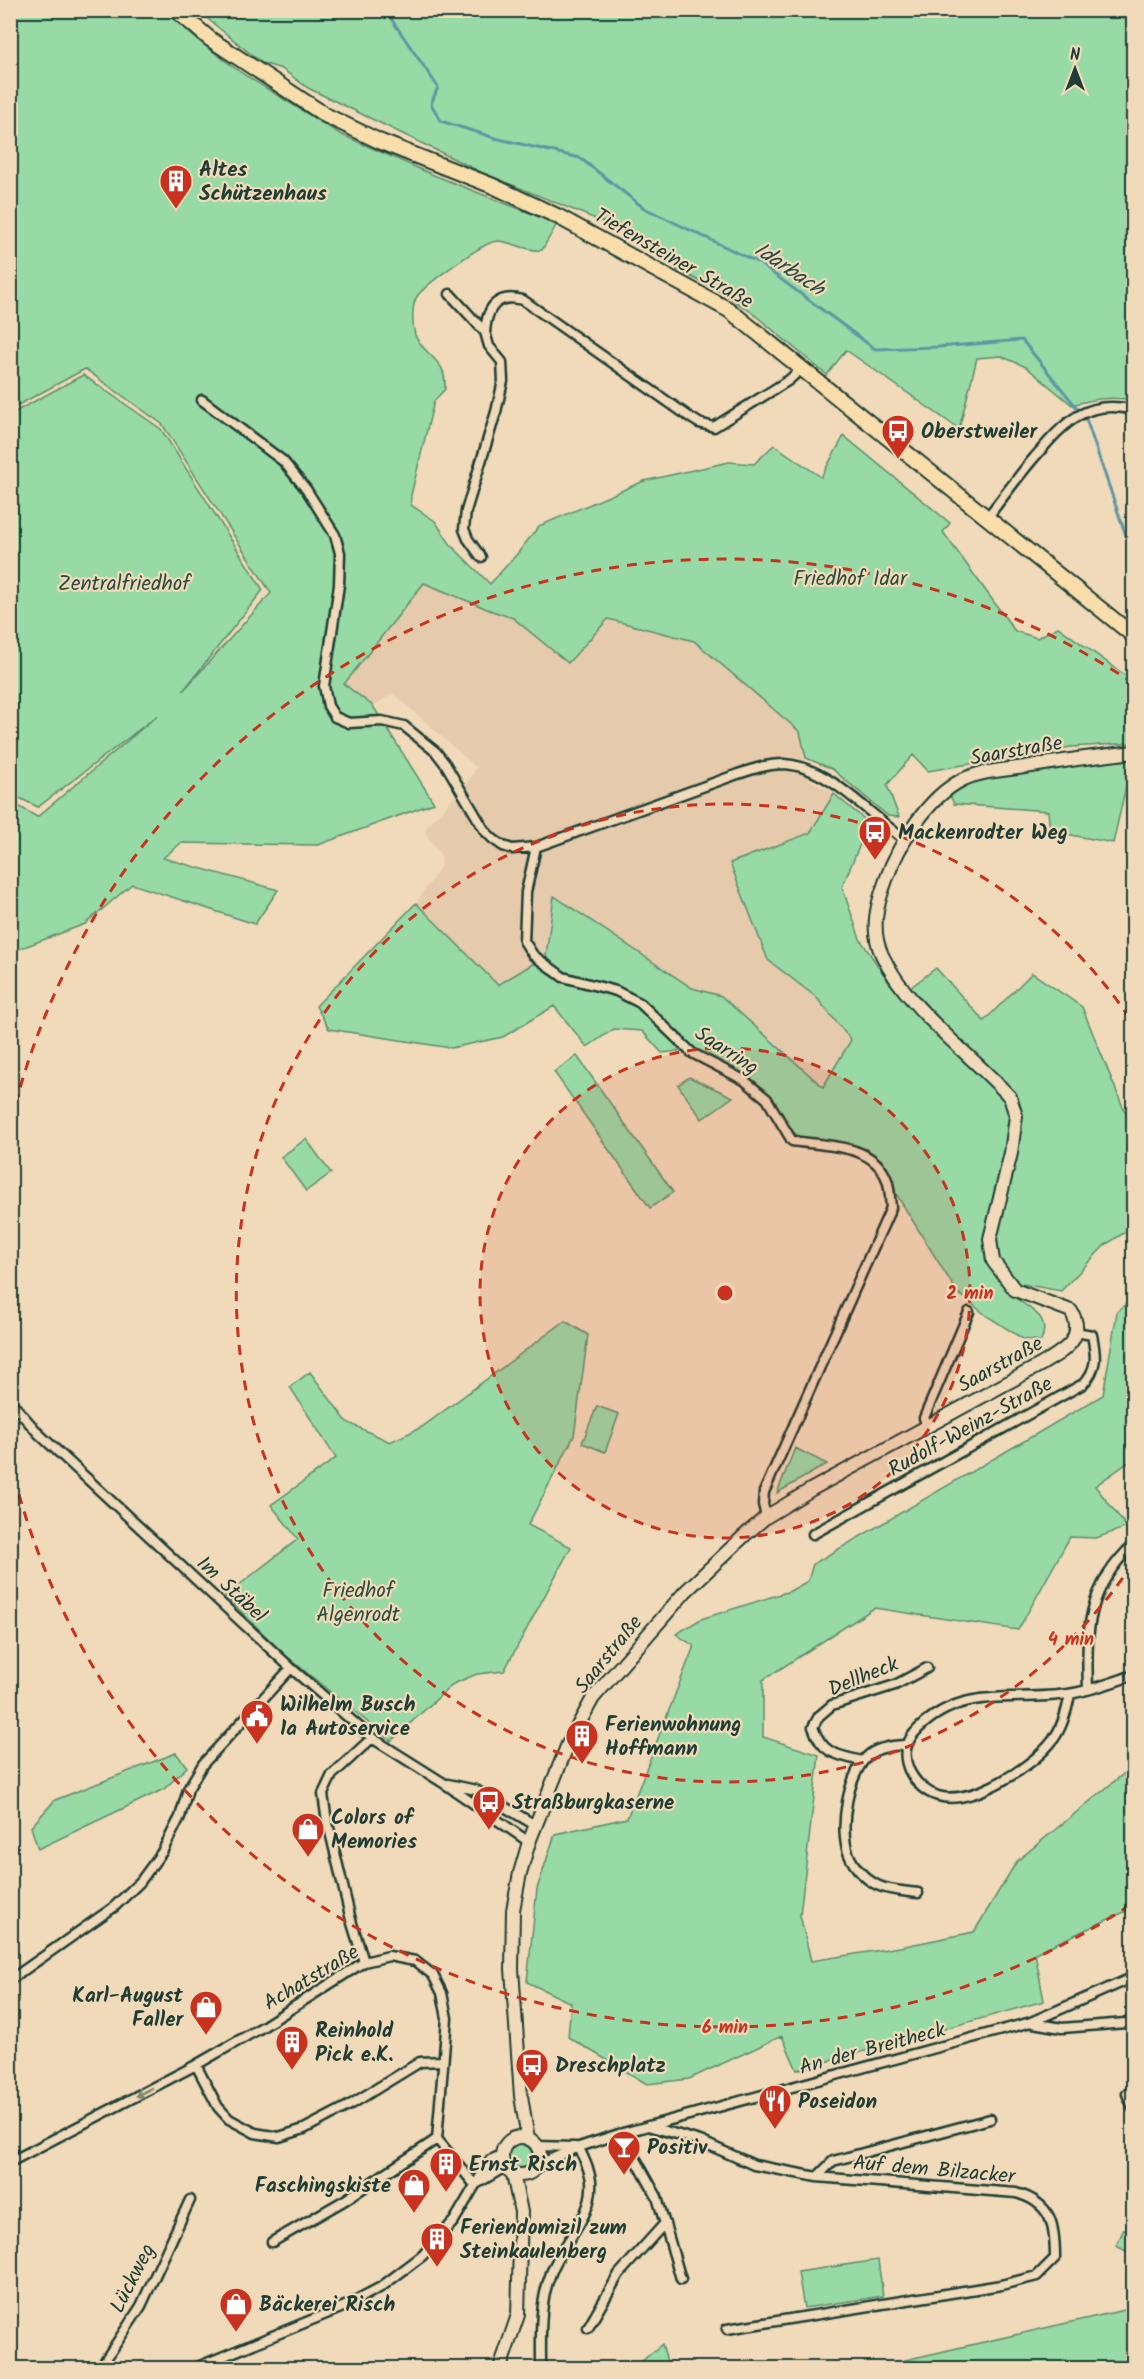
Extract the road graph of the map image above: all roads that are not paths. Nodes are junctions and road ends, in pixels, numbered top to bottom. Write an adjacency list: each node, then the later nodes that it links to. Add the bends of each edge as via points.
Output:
1 (176, 10): 4 (main road, Tiefensteiner Straße, via 210,39 325,116 493,186 578,227 729,309)
2 (450, 294): 3 (street)
3 (485, 332): 4 (street, via 486,318 497,301 508,297 523,300 691,418 714,427); 8 (street, via 489,346 502,362 503,381 465,520 464,530)
4 (802, 368): 7 (main road, Tiefensteiner Straße)
5 (202, 400): 12 (street, via 284,461 335,535 340,553 339,585 324,686 335,717 349,723 382,721 404,726 446,765 493,839 512,849)
6 (1134, 410): 7 (street, via 1108,405 1086,411 1062,425 1016,477)
7 (987, 518): 9 (main road, Tiefensteiner Straße)
8 (481, 557)
9 (1134, 636)
10 (1134, 752): 11 (street, Saarstraße, via 1001,770 962,780 935,801)
11 (905, 840): 12 (street, via 823,776 784,764 738,774); 14 (street, Saarstraße, via 889,871 876,912 876,935 882,954 918,1006 1010,1097 1016,1116 990,1239 993,1261 1015,1290 1071,1311)
12 (536, 847): 17 (street, Saarring, via 526,892 524,941 533,955 563,977 616,991 640,1003 692,1053 744,1080 767,1099 792,1142 857,1151 874,1159 888,1181 891,1208 764,1492)
13 (969, 1312): 16 (street, via 924,1418)
14 (1076, 1332): 16 (street, Saarstraße, via 1060,1353); 18 (street, Rudolf-Weinz-Straße, via 1092,1335 1095,1351 1096,1364 1083,1384)
15 (10, 1401): 20 (street, Im Stäbel, via 39,1434)
16 (927, 1427): 17 (street, Saarstraße)
17 (766, 1517): 29 (street, Saarstraße, via 685,1592 593,1698 568,1744)
18 (813, 1534)
19 (1134, 1544): 23 (street, via 1115,1561 1097,1590 1090,1624)
20 (291, 1668): 25 (street, Im Stäbel); 34 (street, via 203,1764 188,1789 180,1817 162,1852 140,1882 114,1907)
21 (927, 1668): 27 (street, Dellheck, via 895,1684 832,1705 819,1716 813,1727 818,1742 833,1753)
22 (1134, 1674): 23 (street)
23 (1088, 1689): 24 (street)
24 (1070, 1694): 26 (street, via 957,1703 927,1720); 26 (street, via 1062,1724 1042,1752 1013,1774 970,1794 941,1797 920,1786 908,1767)
25 (372, 1738): 28 (street, Im Stäbel); 32 (street, via 332,1775 323,1794)
26 (905, 1745): 27 (street, via 883,1748)
27 (862, 1761): 31 (street, via 846,1809 844,1828 849,1854 857,1869 876,1885)
28 (445, 1784): 29 (street, Im Stäbel, via 476,1790); 30 (street, Im Stäbel)
29 (535, 1825): 30 (street, Saarstraße)
30 (529, 1842): 40 (street, Saarstraße, via 513,1910)
31 (918, 1893)
32 (364, 1962): 37 (street, Achatstraße, via 389,1956 407,1959 433,1975 447,2018); 38 (street, Achatstraße)
33 (1134, 1977): 35 (street, An der Breitheck)
34 (10, 1980)
35 (1031, 2022): 36 (street, via 1062,2028); 43 (street, An der Breitheck)
36 (1134, 2025)
37 (443, 2061): 38 (street, via 420,2062 350,2105 279,2137 255,2133 229,2119 218,2107); 45 (street, Achatstraße)
38 (196, 2065): 49 (street, Achatstraße, one-way to 49)
39 (1134, 2093): 41 (street, via 1127,2094)
40 (520, 2096): 46 (street, Saarstraße); 47 (street, Saarstraße)
41 (1134, 2110)
42 (990, 2119): 52 (street, via 833,2161)
43 (648, 2127): 44 (street, An der Breitheck); 52 (street, Auf dem Bilzacker, via 700,2141 754,2165)
44 (619, 2134): 48 (street, An der Breitheck); 56 (street, via 657,2197)
45 (437, 2139): 53 (street); 57 (street, via 345,2200)
46 (513, 2139): 47 (street); 50 (street, via 505,2146)
47 (532, 2142): 48 (street, An der Breitheck); 51 (street, via 540,2155)
48 (579, 2147): 51 (street, An der Breitheck); 64 (street, via 591,2179 591,2198 550,2274 540,2330)
49 (10, 2162)
50 (506, 2165): 51 (street, via 522,2175); 53 (street, via 490,2160); 55 (street)
51 (534, 2169): 55 (street, via 526,2181)
52 (817, 2177): 60 (street, Auf dem Bilzacker, via 1016,2193 1033,2198 1047,2211 1055,2233 1055,2258 1037,2276 1001,2285)
53 (475, 2185): 62 (street, via 446,2230 422,2256 381,2287 343,2307)
54 (190, 2200): 61 (street, Lückweg, via 141,2306)
55 (521, 2212): 63 (street, via 518,2315)
56 (665, 2223): 58 (street); 59 (street, via 619,2274)
57 (272, 2242)
58 (681, 2279)
59 (588, 2328)
60 (727, 2329)
61 (100, 2368)
62 (195, 2368)
63 (500, 2368)
64 (541, 2368)

